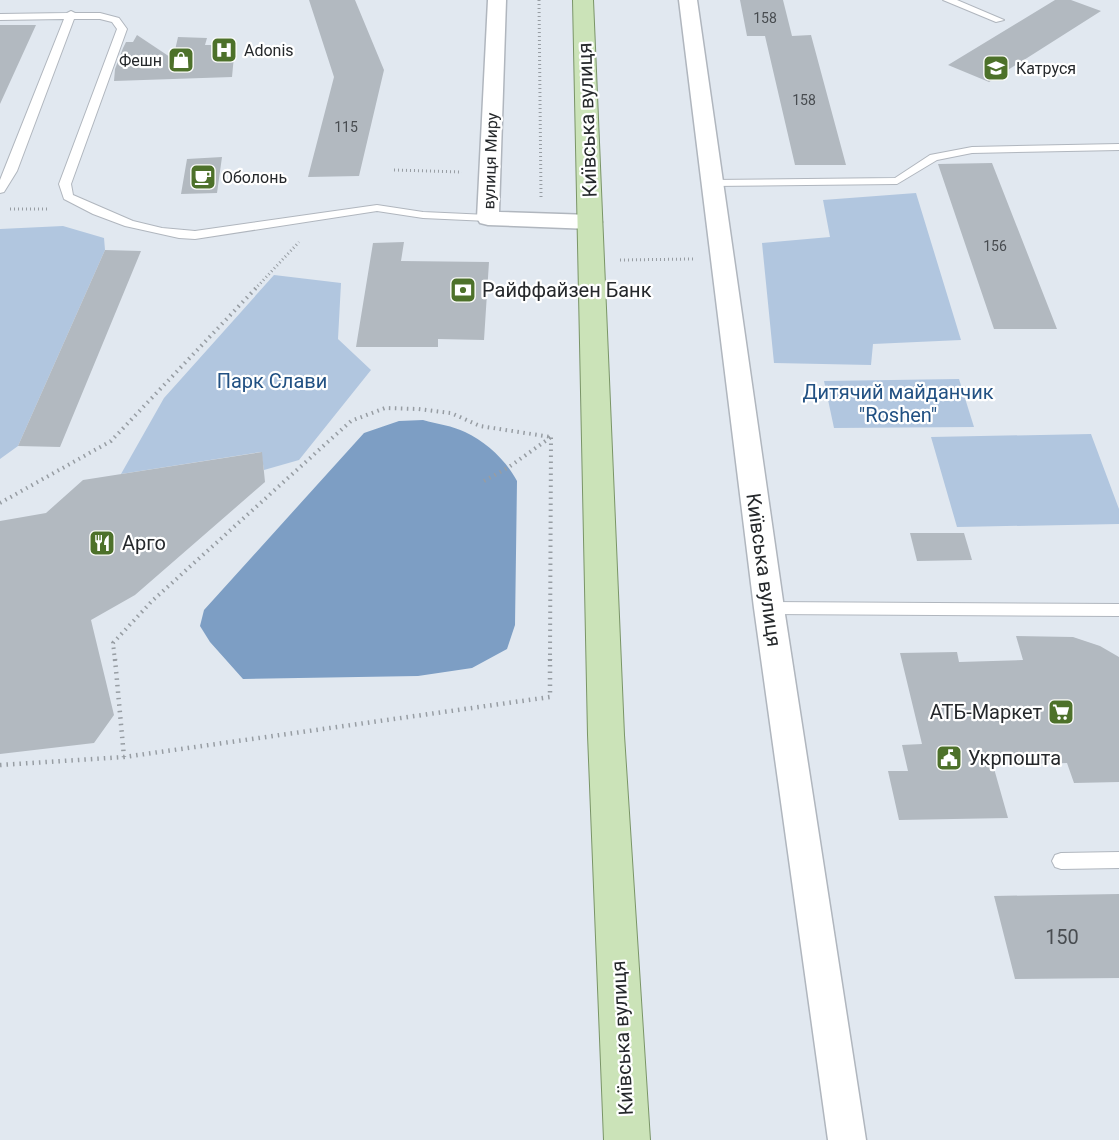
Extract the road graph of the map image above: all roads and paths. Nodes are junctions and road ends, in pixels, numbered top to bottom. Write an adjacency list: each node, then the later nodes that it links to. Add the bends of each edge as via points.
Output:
1 (539, 0): 18 (path)
2 (583, 0): 19 (main road, Київська вулиця)
3 (688, 0): 12 (street, Київська вулиця)
4 (948, 0): 8 (lane)
5 (494, 1): 17 (street, вулиця Миру)
6 (71, 14): 7 (lane); 13 (lane, via 11,171); 16 (lane, via 116,20 122,29 65,184 68,197 87,208 176,235)
7 (0, 17)
8 (999, 20)
9 (1119, 147): 12 (lane, via 972,150 934,157 897,181)
10 (394, 170): 11 (path)
11 (472, 172)
12 (712, 183): 20 (street, Київська вулиця)
13 (0, 190)
14 (22, 208): 15 (path)
15 (59, 208)
16 (324, 215): 17 (lane, via 377,208); 24 (path, via 111,441)
17 (488, 218): 18 (street, вулиця Миру)
18 (542, 222): 19 (street, вулиця Миру)
19 (591, 222): 31 (main road, Київська вулиця, via 606,735)
20 (721, 259): 21 (path); 25 (street, Київська вулиця)
21 (619, 260)
22 (552, 437): 23 (path); 27 (path, via 480,426 451,413 418,409 385,408 351,421 152,601 112,643); 27 (path, via 549,697)
23 (484, 481)
24 (0, 503)
25 (769, 608): 26 (lane); 32 (street, Київська вулиця)
26 (1119, 610)
27 (124, 757): 28 (path)
28 (0, 765)
29 (1119, 860): 30 (lane)
30 (1061, 861)
31 (627, 1140)
32 (847, 1140)

